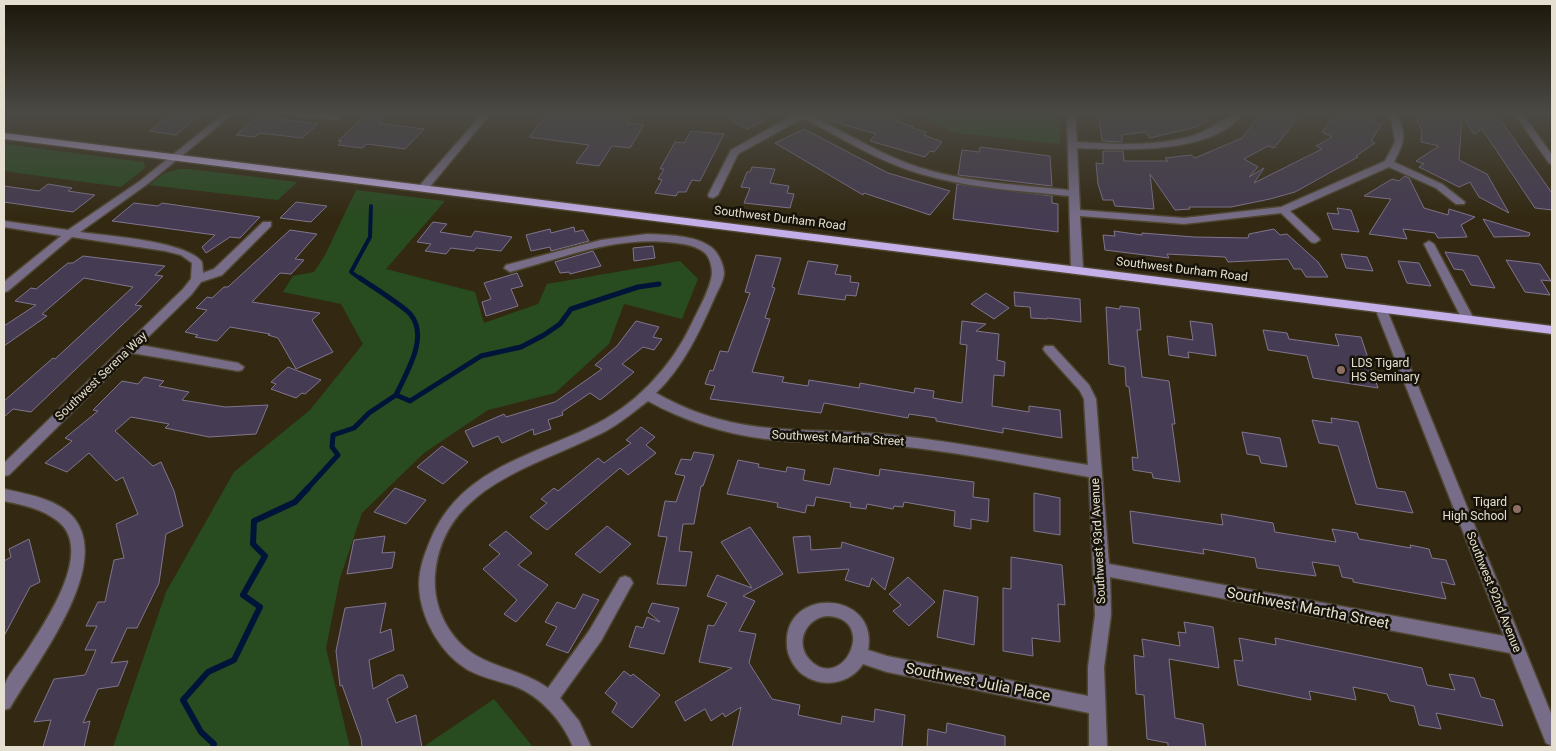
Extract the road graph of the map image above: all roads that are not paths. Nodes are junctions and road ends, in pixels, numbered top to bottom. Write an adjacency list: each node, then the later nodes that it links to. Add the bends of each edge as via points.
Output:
1 (102, 148): 9 (main road, Southwest Durham Road)
2 (186, 148): 9 (street)
3 (457, 148): 12 (street)
4 (741, 148): 14 (street, via 734,152)
5 (869, 148): 13 (street, via 923,172 964,181)
6 (1073, 148): 13 (street)
7 (1397, 148): 11 (street)
8 (1543, 148): 10 (street)
9 (175, 157): 12 (main road, Southwest Durham Road); 20 (street)
10 (1552, 161)
11 (1389, 163): 15 (street, via 1439,186); 16 (street)
12 (424, 187): 24 (main road, Southwest Durham Road)
13 (1074, 194): 17 (street)
14 (713, 195)
15 (1460, 202)
16 (1283, 210): 17 (street, via 1184,222); 21 (street)
17 (1076, 213): 24 (street)
18 (4, 224): 20 (street)
19 (267, 224): 25 (street, Southwest Serena Way, via 218,272)
20 (70, 234): 25 (street, via 185,253 197,262); 26 (street)
21 (1315, 240)
22 (1429, 244): 28 (street)
23 (510, 268): 33 (street, via 636,237 706,248 712,255 718,275 691,340 662,380)
24 (1077, 269): 27 (main road, Southwest Durham Road)
25 (197, 279): 30 (street, Southwest Serena Way)
26 (4, 288)
27 (1381, 308): 28 (main road, Southwest Durham Road); 39 (street, Southwest 92nd Avenue)
28 (1468, 319): 29 (main road, Southwest Durham Road)
29 (1552, 330)
30 (130, 348): 32 (street); 34 (street, Southwest Serena Way)
31 (1049, 349): 35 (street, Southwest 93rd Avenue, via 1088,394)
32 (238, 367)
33 (646, 394): 35 (street, Southwest Martha Street, via 666,406 720,427 782,436 913,442); 42 (street, via 596,430 496,474 460,504 436,547 427,581 428,597 432,616 443,634 474,664 524,682)
34 (4, 471)
35 (1094, 472): 37 (street, Southwest 93rd Avenue)
36 (4, 495): 41 (street, via 50,508 71,524 79,542 79,558 70,593)
37 (1102, 569): 39 (street, Southwest Martha Street); 43 (street, Southwest 93rd Avenue, via 1103,615 1096,667)
38 (625, 583): 42 (street, via 595,636)
39 (1515, 646): 44 (street, Southwest 92nd Avenue)
40 (860, 655): 40 (street, via 863,643 860,630 841,612 815,612 796,628 793,640 796,653 814,672 842,673 853,666); 43 (street, Southwest Julia Place, via 887,664)
41 (5, 697)
42 (549, 700): 45 (street, via 562,710 576,729)
43 (1096, 706): 46 (street, Southwest 93rd Avenue)
44 (1552, 737)
45 (582, 747)
46 (1098, 747)

